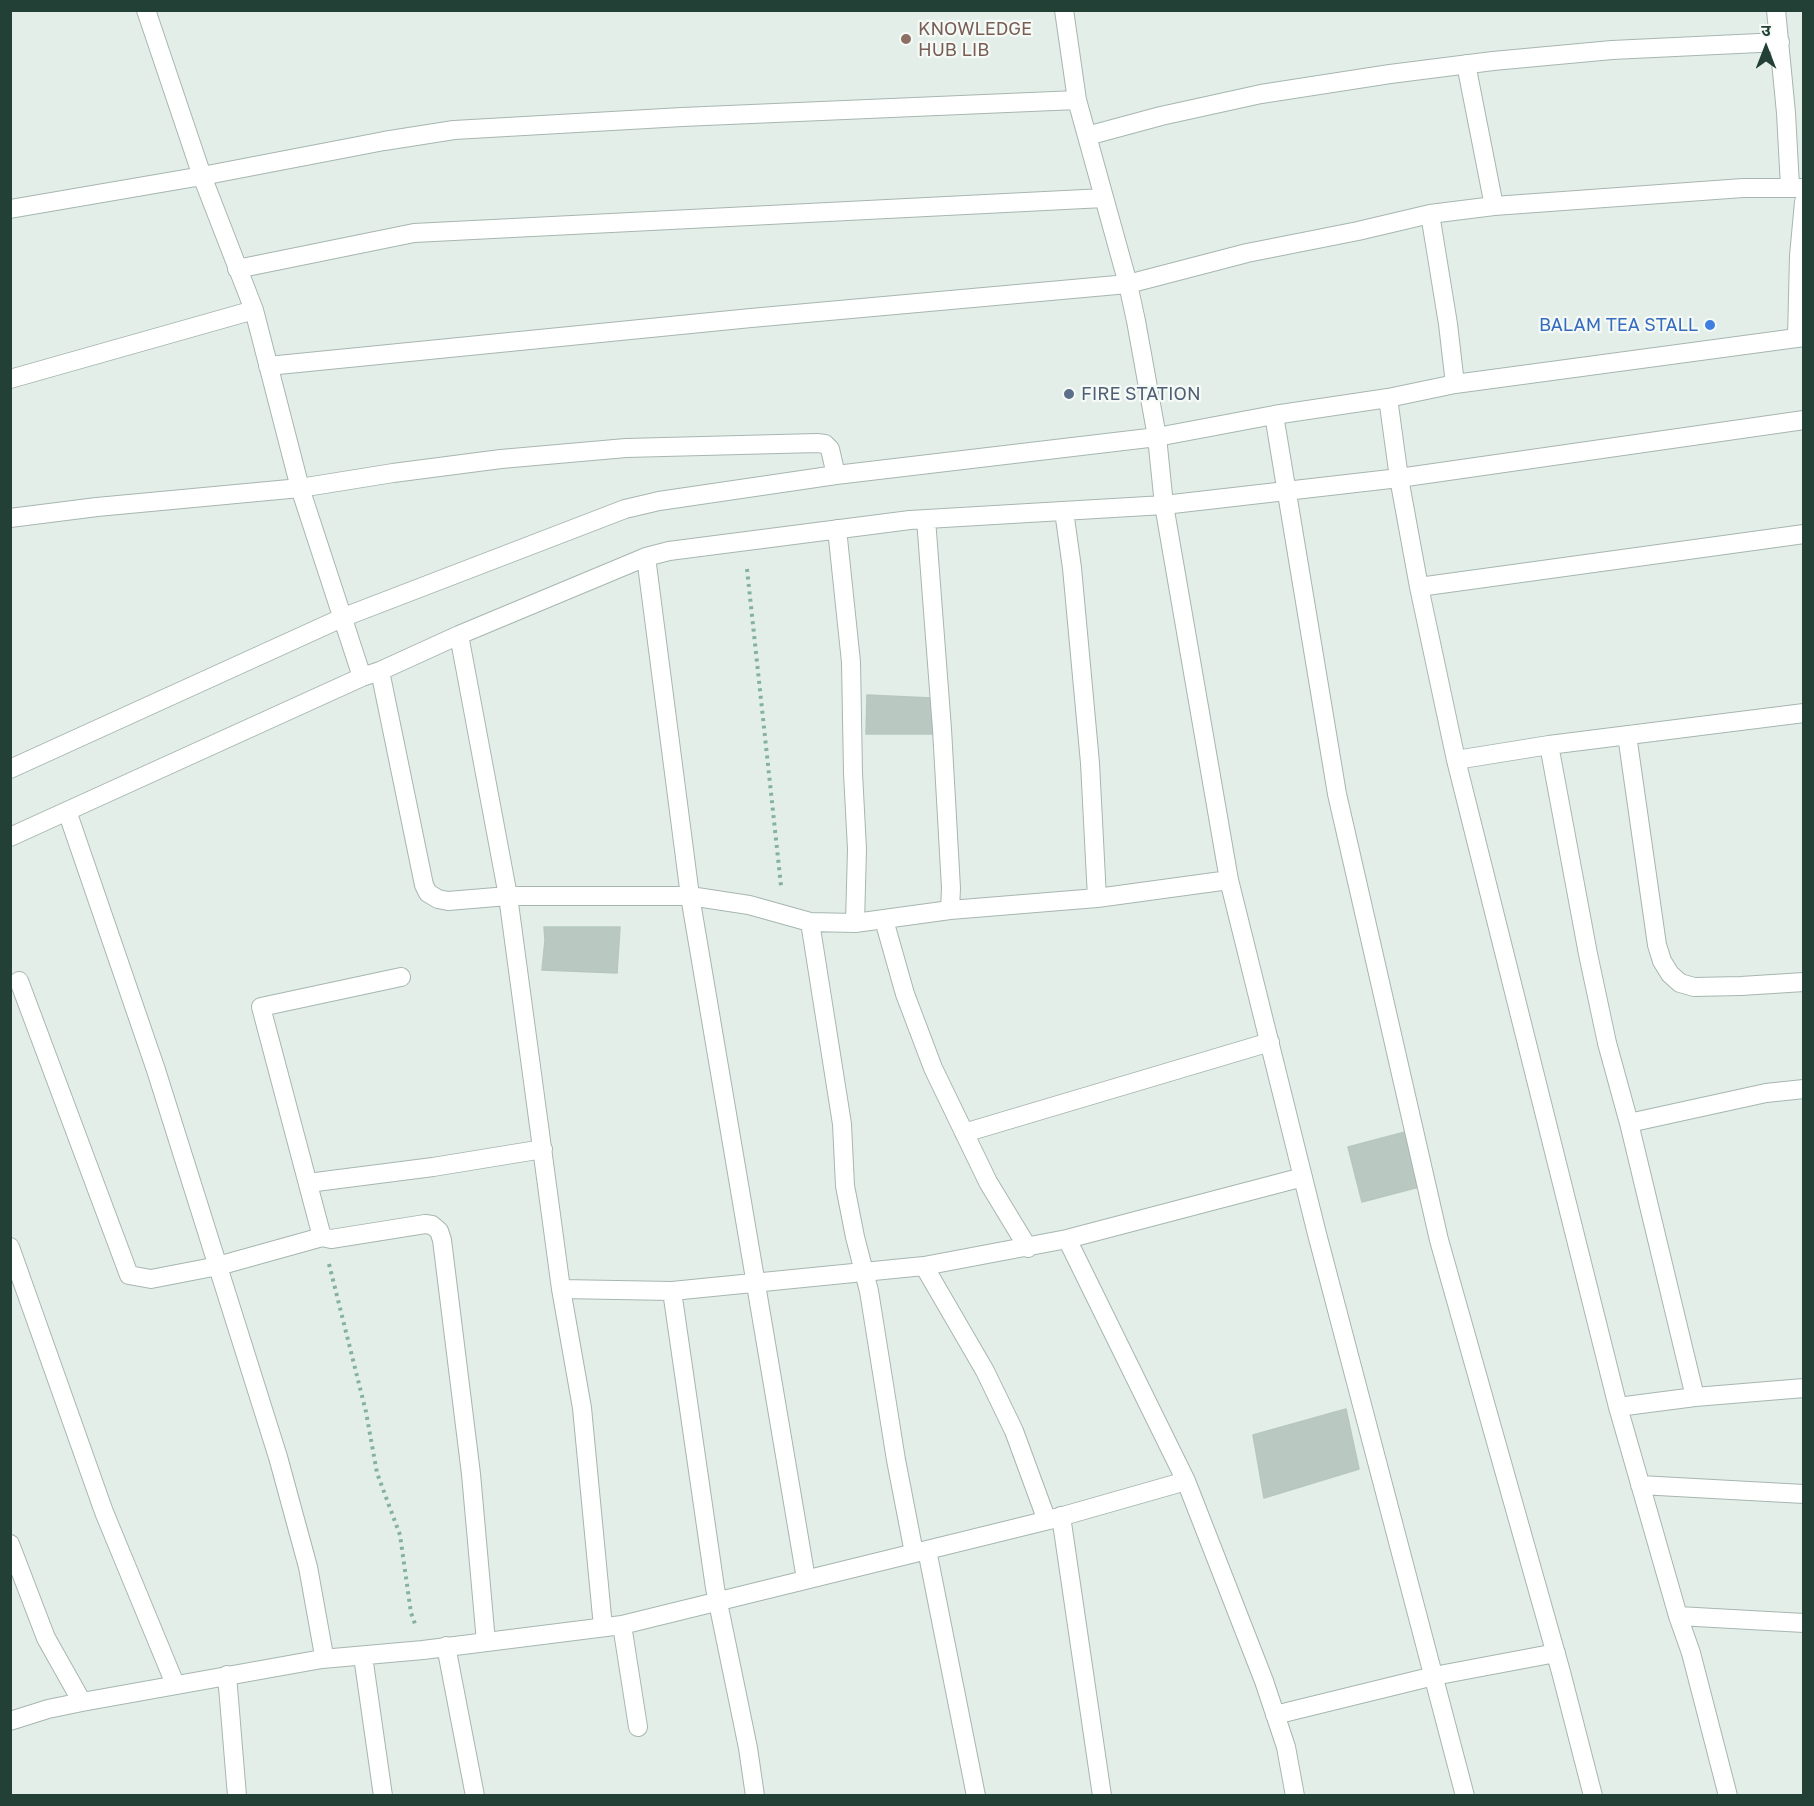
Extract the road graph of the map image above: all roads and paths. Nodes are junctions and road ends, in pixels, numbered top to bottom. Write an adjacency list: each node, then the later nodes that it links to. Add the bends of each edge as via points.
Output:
1 (146, 10): 8 (street)
2 (1064, 10): 6 (street)
3 (1776, 10): 4 (street)
4 (1780, 42): 5 (street, via 1612,50); 9 (street)
5 (1466, 64): 7 (street, via 1261,94); 12 (street)
6 (1077, 100): 7 (street); 8 (street, via 454,130)
7 (1087, 135): 10 (street)
8 (202, 176): 13 (street); 15 (street)
9 (1797, 188): 12 (street)
10 (1104, 198): 15 (street, via 414,233); 16 (street)
11 (1803, 202): 18 (street, via 1798,256)
12 (1494, 206): 14 (street)
13 (10, 209)
14 (1430, 214): 16 (street, via 1247,253); 21 (street)
15 (237, 269): 17 (street)
16 (1128, 284): 19 (street); 25 (street)
17 (254, 310): 19 (street); 20 (street)
18 (1800, 338): 21 (street)
19 (268, 366): 28 (street)
20 (10, 379)
21 (1455, 384): 22 (street)
22 (1388, 398): 23 (street); 27 (street)
23 (1274, 415): 25 (street); 29 (street)
24 (1803, 420): 27 (street)
25 (1157, 437): 26 (street); 30 (street)
26 (836, 475): 28 (street, via 832,453 825,444 766,443 626,448 501,459); 39 (street, via 625,508)
27 (1399, 478): 29 (street); 38 (street)
28 (300, 488): 32 (street); 39 (street)
29 (1286, 489): 30 (street); 97 (street, via 1337,794 1436,1228)
30 (1164, 505): 31 (street); 50 (street)
31 (1064, 511): 33 (street); 53 (street, via 1090,763)
32 (10, 518)
33 (926, 519): 34 (street); 54 (street, via 942,729)
34 (837, 529): 36 (street); 58 (street, via 851,662 857,849)
35 (1803, 534): 38 (street)
36 (744, 541): 37 (street); 55 (path, via 781,875)
37 (646, 557): 40 (street); 52 (street)
38 (1419, 587): 46 (street)
39 (344, 617): 42 (street); 47 (street)
40 (459, 635): 41 (street); 51 (street)
41 (380, 671): 42 (street); 51 (street, via 428,893 448,901)
42 (362, 677): 48 (street)
43 (1803, 713): 44 (street)
44 (1627, 735): 45 (street); 61 (street, via 1657,945 1670,974 1680,983 1694,987)
45 (1549, 745): 46 (street); 64 (street, via 1588,954)
46 (1456, 760): 81 (street)
47 (10, 769)
48 (67, 811): 49 (street); 73 (street)
49 (10, 837)
50 (1229, 880): 53 (street); 62 (street)
51 (508, 896): 52 (street); 66 (street)
52 (690, 896): 55 (street); 76 (street)
53 (1097, 898): 54 (street)
54 (950, 909): 56 (street)
55 (781, 913): 57 (street)
56 (884, 920): 58 (street); 65 (street, via 904,994)
57 (810, 922): 58 (street); 75 (street, via 842,1124 845,1186)
58 (855, 923)
59 (401, 977): 68 (street, via 261,1007)
60 (19, 981): 73 (street, via 129,1275 151,1279)
61 (1803, 982)
62 (1270, 1042): 65 (street); 67 (street)
63 (1803, 1089): 64 (street, via 1766,1093)
64 (1629, 1123): 80 (street)
65 (964, 1133): 72 (street)
66 (543, 1149): 68 (street); 77 (street)
67 (1303, 1177): 70 (street); 101 (street)
68 (308, 1183): 69 (street)
69 (322, 1237): 73 (street); 94 (street, via 331,1239 425,1224 439,1231 470,1463); 96 (path, via 366,1412 377,1473 400,1535 411,1613)
70 (1067, 1239): 72 (street); 82 (street)
71 (10, 1247): 102 (street, via 104,1512)
72 (1028, 1248): 74 (street)
73 (218, 1266): 99 (street, via 305,1556)
74 (924, 1266): 75 (street); 85 (street, via 985,1371 1014,1431 1046,1518)
75 (865, 1274): 76 (street); 87 (street, via 896,1460)
76 (754, 1283): 78 (street); 88 (street)
77 (561, 1289): 78 (street); 93 (street, via 582,1408)
78 (672, 1291): 89 (street)
79 (1803, 1388): 80 (street)
80 (1695, 1397): 81 (street)
81 (1617, 1407): 83 (street)
82 (1186, 1481): 85 (street); 104 (street)
83 (1640, 1485): 84 (street); 90 (street)
84 (1803, 1494)
85 (1055, 1518): 87 (street); 112 (street)
86 (10, 1544): 103 (street, via 46,1638)
87 (920, 1552): 88 (street); 111 (street)
88 (806, 1579): 89 (street)
89 (718, 1601): 92 (street); 110 (street)
90 (1678, 1616): 91 (street); 116 (street)
91 (1803, 1623)
92 (622, 1625): 93 (street); 106 (street)
93 (603, 1627): 94 (street)
94 (486, 1642): 95 (street)
95 (446, 1646): 96 (street); 109 (street)
96 (423, 1650): 98 (street)
97 (1556, 1653): 101 (street); 115 (street)
98 (363, 1656): 99 (street); 108 (street)
99 (322, 1659): 100 (street)
100 (227, 1675): 102 (street); 107 (street)
101 (1434, 1676): 104 (street); 114 (street)
102 (175, 1684): 103 (street)
103 (82, 1702): 105 (street)
104 (1275, 1715): 113 (street, via 1286,1747)
105 (10, 1721)
106 (638, 1727)
107 (237, 1796)
108 (383, 1796)
109 (475, 1796)
110 (755, 1796)
111 (976, 1796)
112 (1102, 1796)
113 (1295, 1796)
114 (1465, 1796)
115 (1593, 1796)
116 (1728, 1796)

